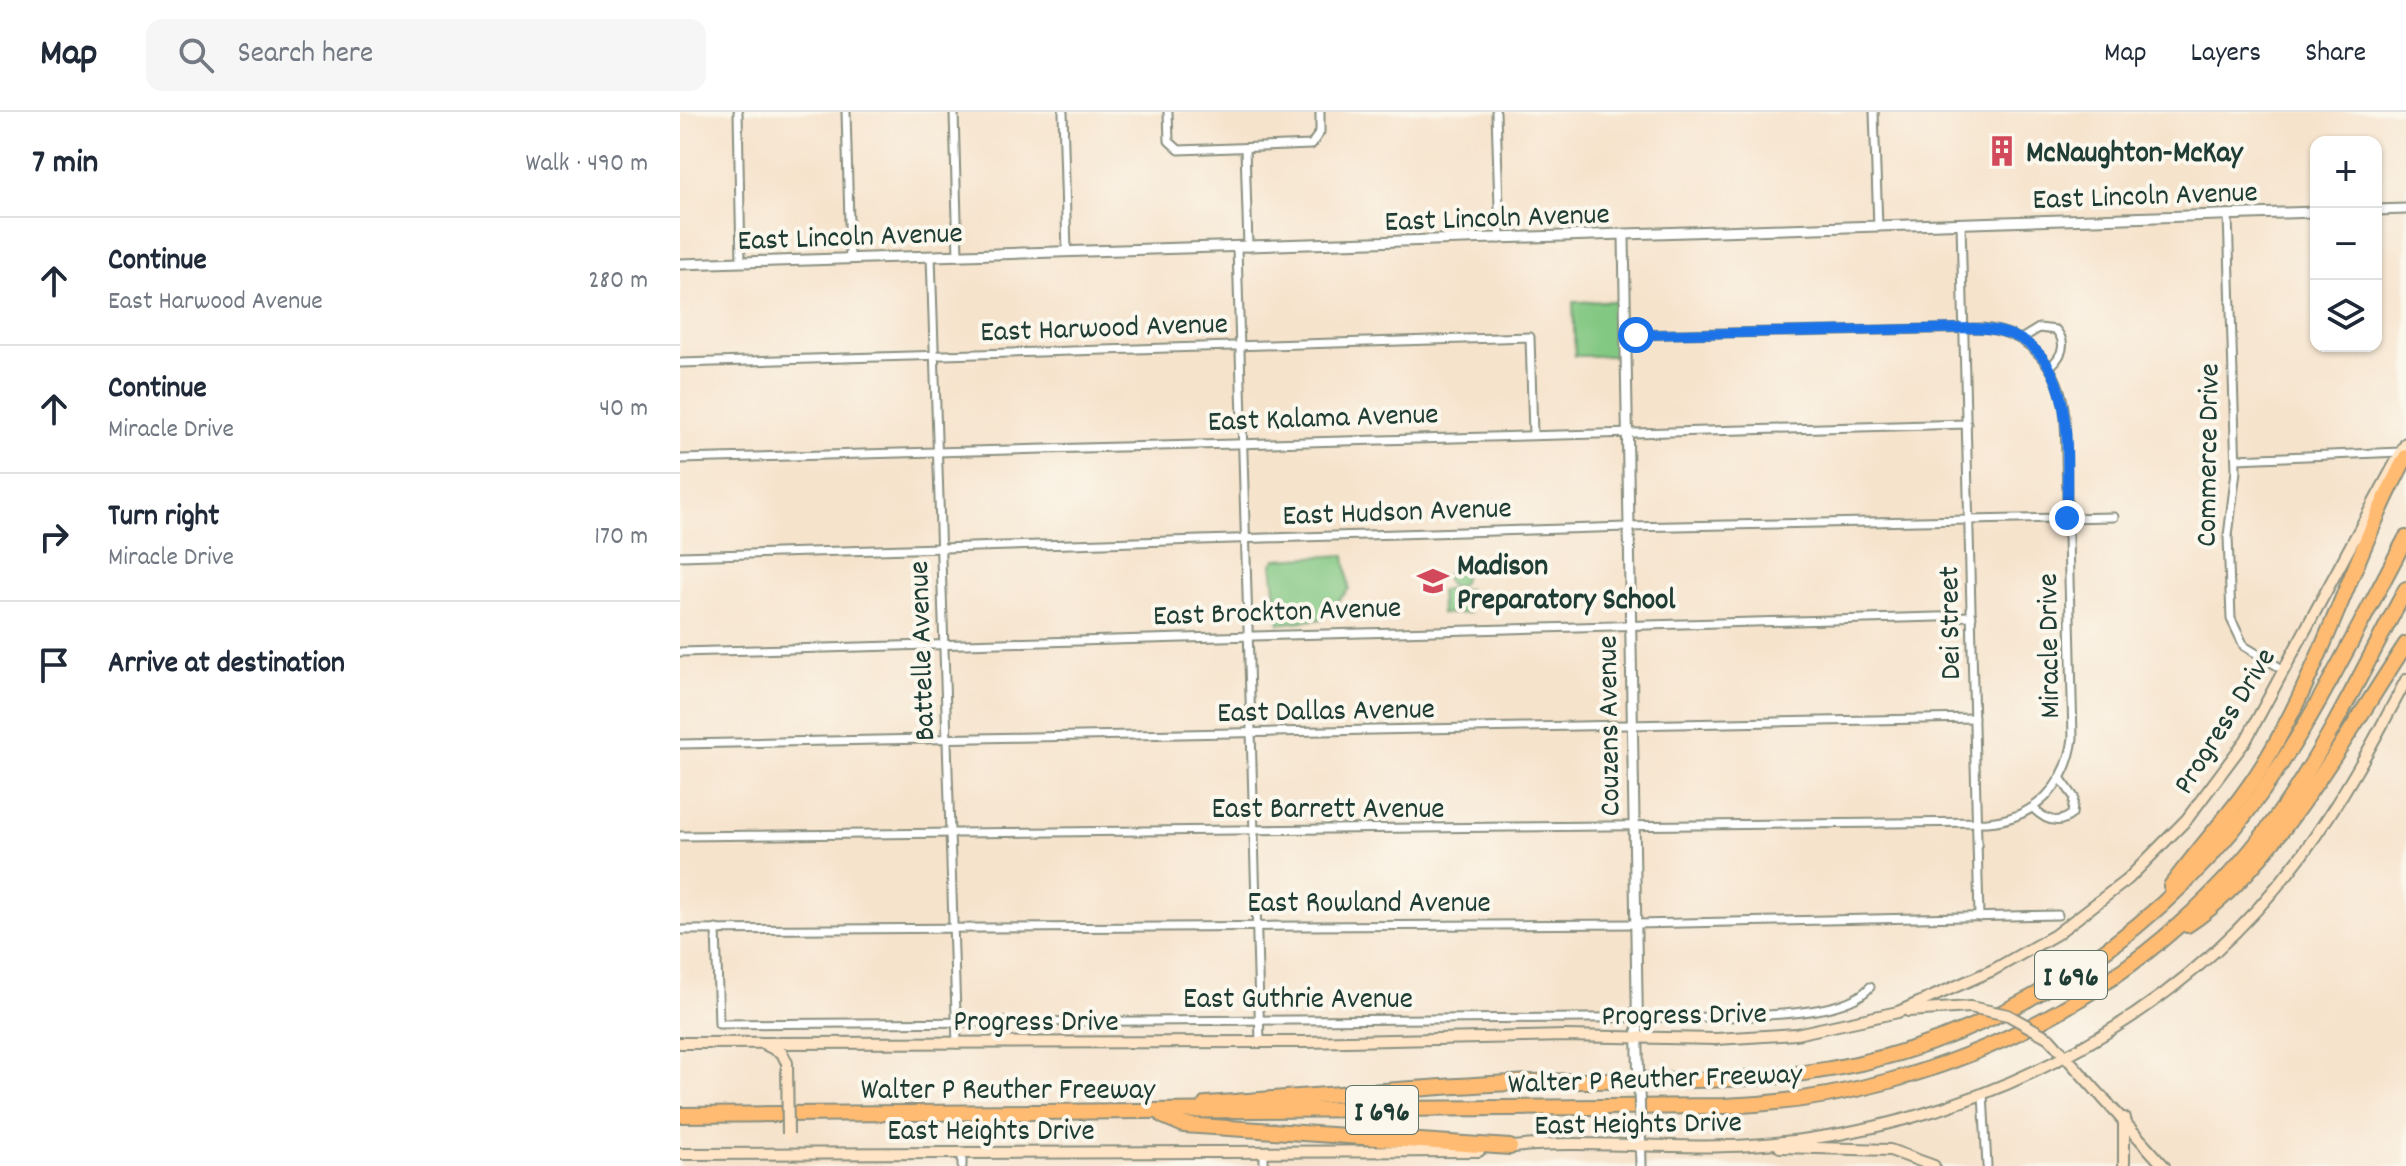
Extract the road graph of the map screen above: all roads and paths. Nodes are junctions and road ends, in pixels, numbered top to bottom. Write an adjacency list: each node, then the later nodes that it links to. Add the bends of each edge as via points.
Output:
1 (738, 112): 23 (street)
2 (846, 112): 22 (street)
3 (954, 112): 21 (street)
4 (1063, 112): 19 (street)
5 (1168, 112): 9 (street, via 1169,141 1175,148)
6 (1320, 112): 9 (street, via 1319,137 1311,145)
7 (1496, 112): 17 (street)
8 (1874, 112): 15 (street)
9 (1245, 148): 18 (street)
10 (2406, 209): 11 (street)
11 (2382, 210)
12 (2310, 212): 13 (street, East Lincoln Avenue)
13 (2228, 215): 14 (street, East Lincoln Avenue); 39 (street, Commerce Drive)
14 (1961, 224): 15 (street, East Lincoln Avenue); 25 (street, Dei Street)
15 (1878, 227): 16 (street, East Lincoln Avenue)
16 (1624, 236): 17 (street, East Lincoln Avenue); 26 (street, Couzens Avenue)
17 (1500, 239): 18 (street, East Lincoln Avenue)
18 (1242, 247): 19 (street, East Lincoln Avenue); 28 (street)
19 (1067, 252): 21 (street, East Lincoln Avenue)
20 (931, 256): 21 (street, East Lincoln Avenue); 22 (street, East Lincoln Avenue); 29 (street, Battelle Avenue)
21 (958, 256)
22 (850, 259): 23 (street, East Lincoln Avenue)
23 (741, 262): 24 (street, East Lincoln Avenue)
24 (680, 264)
25 (1964, 328): 26 (street); 27 (street, Miracle Drive, via 1996,330); 32 (street, Dei Street)
26 (1626, 335): 33 (street, Couzens Avenue)
27 (2021, 339): 31 (street, Miracle Drive); 31 (street, Miracle Drive, via 2039,328 2056,330 2063,350)
28 (1241, 346): 29 (street, East Harwood Avenue); 34 (street, East Harwood Avenue, via 1530,337); 35 (street)
29 (934, 355): 30 (street, East Harwood Avenue); 36 (street, Battelle Avenue)
30 (680, 363)
31 (2050, 367): 41 (street, Miracle Drive, via 2064,407)
32 (1967, 424): 33 (street, East Kalama Avenue); 42 (street, Dei Street)
33 (1627, 431): 34 (street, East Kalama Avenue); 43 (street, Couzens Avenue)
34 (1533, 434): 35 (street, East Kalama Avenue)
35 (1243, 442): 36 (street, East Kalama Avenue); 44 (street)
36 (937, 451): 38 (street, East Kalama Avenue); 46 (street, Battelle Avenue)
37 (2404, 451): 39 (street); 55 (main road, Progress Drive); 69 (highway, via 2316,661 2272,750)
38 (680, 459)
39 (2236, 459): 55 (street, Commerce Drive, via 2228,536 2231,619 2244,646)
40 (2114, 517): 41 (street, East Hudson Avenue)
41 (2067, 518): 42 (street, East Hudson Avenue); 62 (street, Miracle Drive, via 2073,738)
42 (1969, 521): 43 (street, East Hudson Avenue); 49 (street, Dei Street)
43 (1627, 527): 44 (street, East Hudson Avenue); 50 (street, Couzens Avenue)
44 (1246, 538): 46 (street, East Hudson Avenue); 51 (street)
45 (2406, 538): 69 (highway, Walter P Reuther Freeway / I 696, via 2255,802)
46 (940, 548): 47 (street, East Hudson Avenue); 52 (street, Battelle Avenue)
47 (680, 556)
48 (2406, 589): 77 (highway, Walter P Reuther Freeway / I 696, via 2288,801 2230,874)
49 (1972, 616): 50 (street, East Brockton Avenue); 57 (street, Dei Street)
50 (1629, 623): 51 (street, East Brockton Avenue); 58 (street, Couzens Avenue)
51 (1249, 635): 52 (street, East Brockton Avenue); 59 (street)
52 (943, 644): 54 (street, East Brockton Avenue); 60 (street, Battelle Avenue)
53 (2406, 644): 77 (highway, via 2257,860 2205,914)
54 (680, 652)
55 (2284, 670): 79 (main road, Progress Drive, via 2213,787 2139,869 2038,945)
56 (2406, 680): 88 (main road, East Heights Drive, via 2344,794 2279,884 2181,981)
57 (1974, 718): 58 (street, East Dallas Avenue); 64 (street, Dei Street)
58 (1632, 724): 59 (street, East Dallas Avenue); 65 (street, Couzens Avenue)
59 (1251, 735): 60 (street, East Dallas Avenue); 66 (street)
60 (947, 740): 61 (street, East Dallas Avenue); 67 (street, Battelle Avenue)
61 (680, 744)
62 (2061, 779): 63 (street, Miracle Drive); 63 (street, via 2074,797 2072,814 2053,821)
63 (2033, 808): 64 (street, Miracle Drive, via 2008,820)
64 (1977, 822): 65 (street, East Barrett Avenue); 71 (street, Dei Street)
65 (1634, 829): 66 (street, East Barrett Avenue); 72 (street, Couzens Avenue)
66 (1255, 832): 67 (street, East Barrett Avenue); 73 (street)
67 (950, 834): 68 (street, East Barrett Avenue); 74 (street, Battelle Avenue)
68 (680, 836)
69 (2158, 909): 90 (highway, Walter P Reuther Freeway / I 696, via 2109,950 2020,1004 1893,1055 1819,1071 1763,1078 1532,1082)
70 (2058, 915): 71 (street, East Rowland Avenue)
71 (1979, 917): 72 (street, East Rowland Avenue)
72 (1636, 924): 73 (street, East Rowland Avenue); 80 (street, Couzens Avenue)
73 (1257, 926): 74 (street, East Rowland Avenue); 81 (street)
74 (953, 928): 75 (street, East Rowland Avenue); 82 (street, Battelle Avenue)
75 (716, 929): 76 (street, East Rowland Avenue); 82 (street, East Guthrie Avenue, via 719,1024)
76 (680, 930)
77 (2153, 947): 91 (highway, Walter P Reuther Freeway / I 696, via 2089,994 2000,1042 1915,1075 1819,1097 1724,1106)
78 (1870, 987): 80 (street, East Guthrie Avenue, via 1854,1001 1799,1011)
79 (1898, 1012): 83 (main road, Progress Drive, via 1796,1034); 88 (main road, bridge, via 1970,1007 2008,1015)
80 (1639, 1018): 81 (street, East Guthrie Avenue); 83 (street, Couzens Avenue)
81 (1260, 1021): 82 (street, East Guthrie Avenue); 84 (street)
82 (957, 1023): 87 (street, Battelle Avenue)
83 (1639, 1038): 84 (main road, Progress Drive); 96 (street, Couzens Avenue, bridge)
84 (1260, 1042): 87 (main road, Progress Drive)
85 (680, 1043): 86 (main road, Progress Drive)
86 (764, 1043): 87 (main road, Progress Drive); 100 (main road, bridge, via 782,1053 787,1063 788,1134 781,1147)
87 (957, 1044)
88 (2068, 1055): 89 (main road, East Heights Drive); 93 (main road)
89 (1983, 1094): 94 (main road, East Heights Drive, via 1880,1126); 105 (street)
90 (1069, 1112): 91 (highway, Walter P Reuther Freeway / I 696); 92 (highway, Walter P Reuther Freeway / I 696)
91 (1155, 1113): 95 (highway, via 1184,1125)
92 (684, 1116)
93 (2124, 1118): 106 (main road); 107 (main road)
94 (1750, 1146): 96 (main road, East Heights Drive); 104 (main road, via 1877,1148)
95 (1510, 1147): 96 (main road, East Heights Drive); 97 (main road, East Heights Drive)
96 (1640, 1147): 103 (street, Couzens Avenue)
97 (1264, 1151): 98 (main road, East Heights Drive); 102 (street)
98 (962, 1153): 100 (main road, East Heights Drive); 101 (street)
99 (680, 1154): 100 (main road, East Heights Drive)
100 (762, 1154)
101 (962, 1166)
102 (1264, 1166)
103 (1641, 1166)
104 (1934, 1166)
105 (1987, 1166)
106 (2124, 1166)
107 (2164, 1166)

